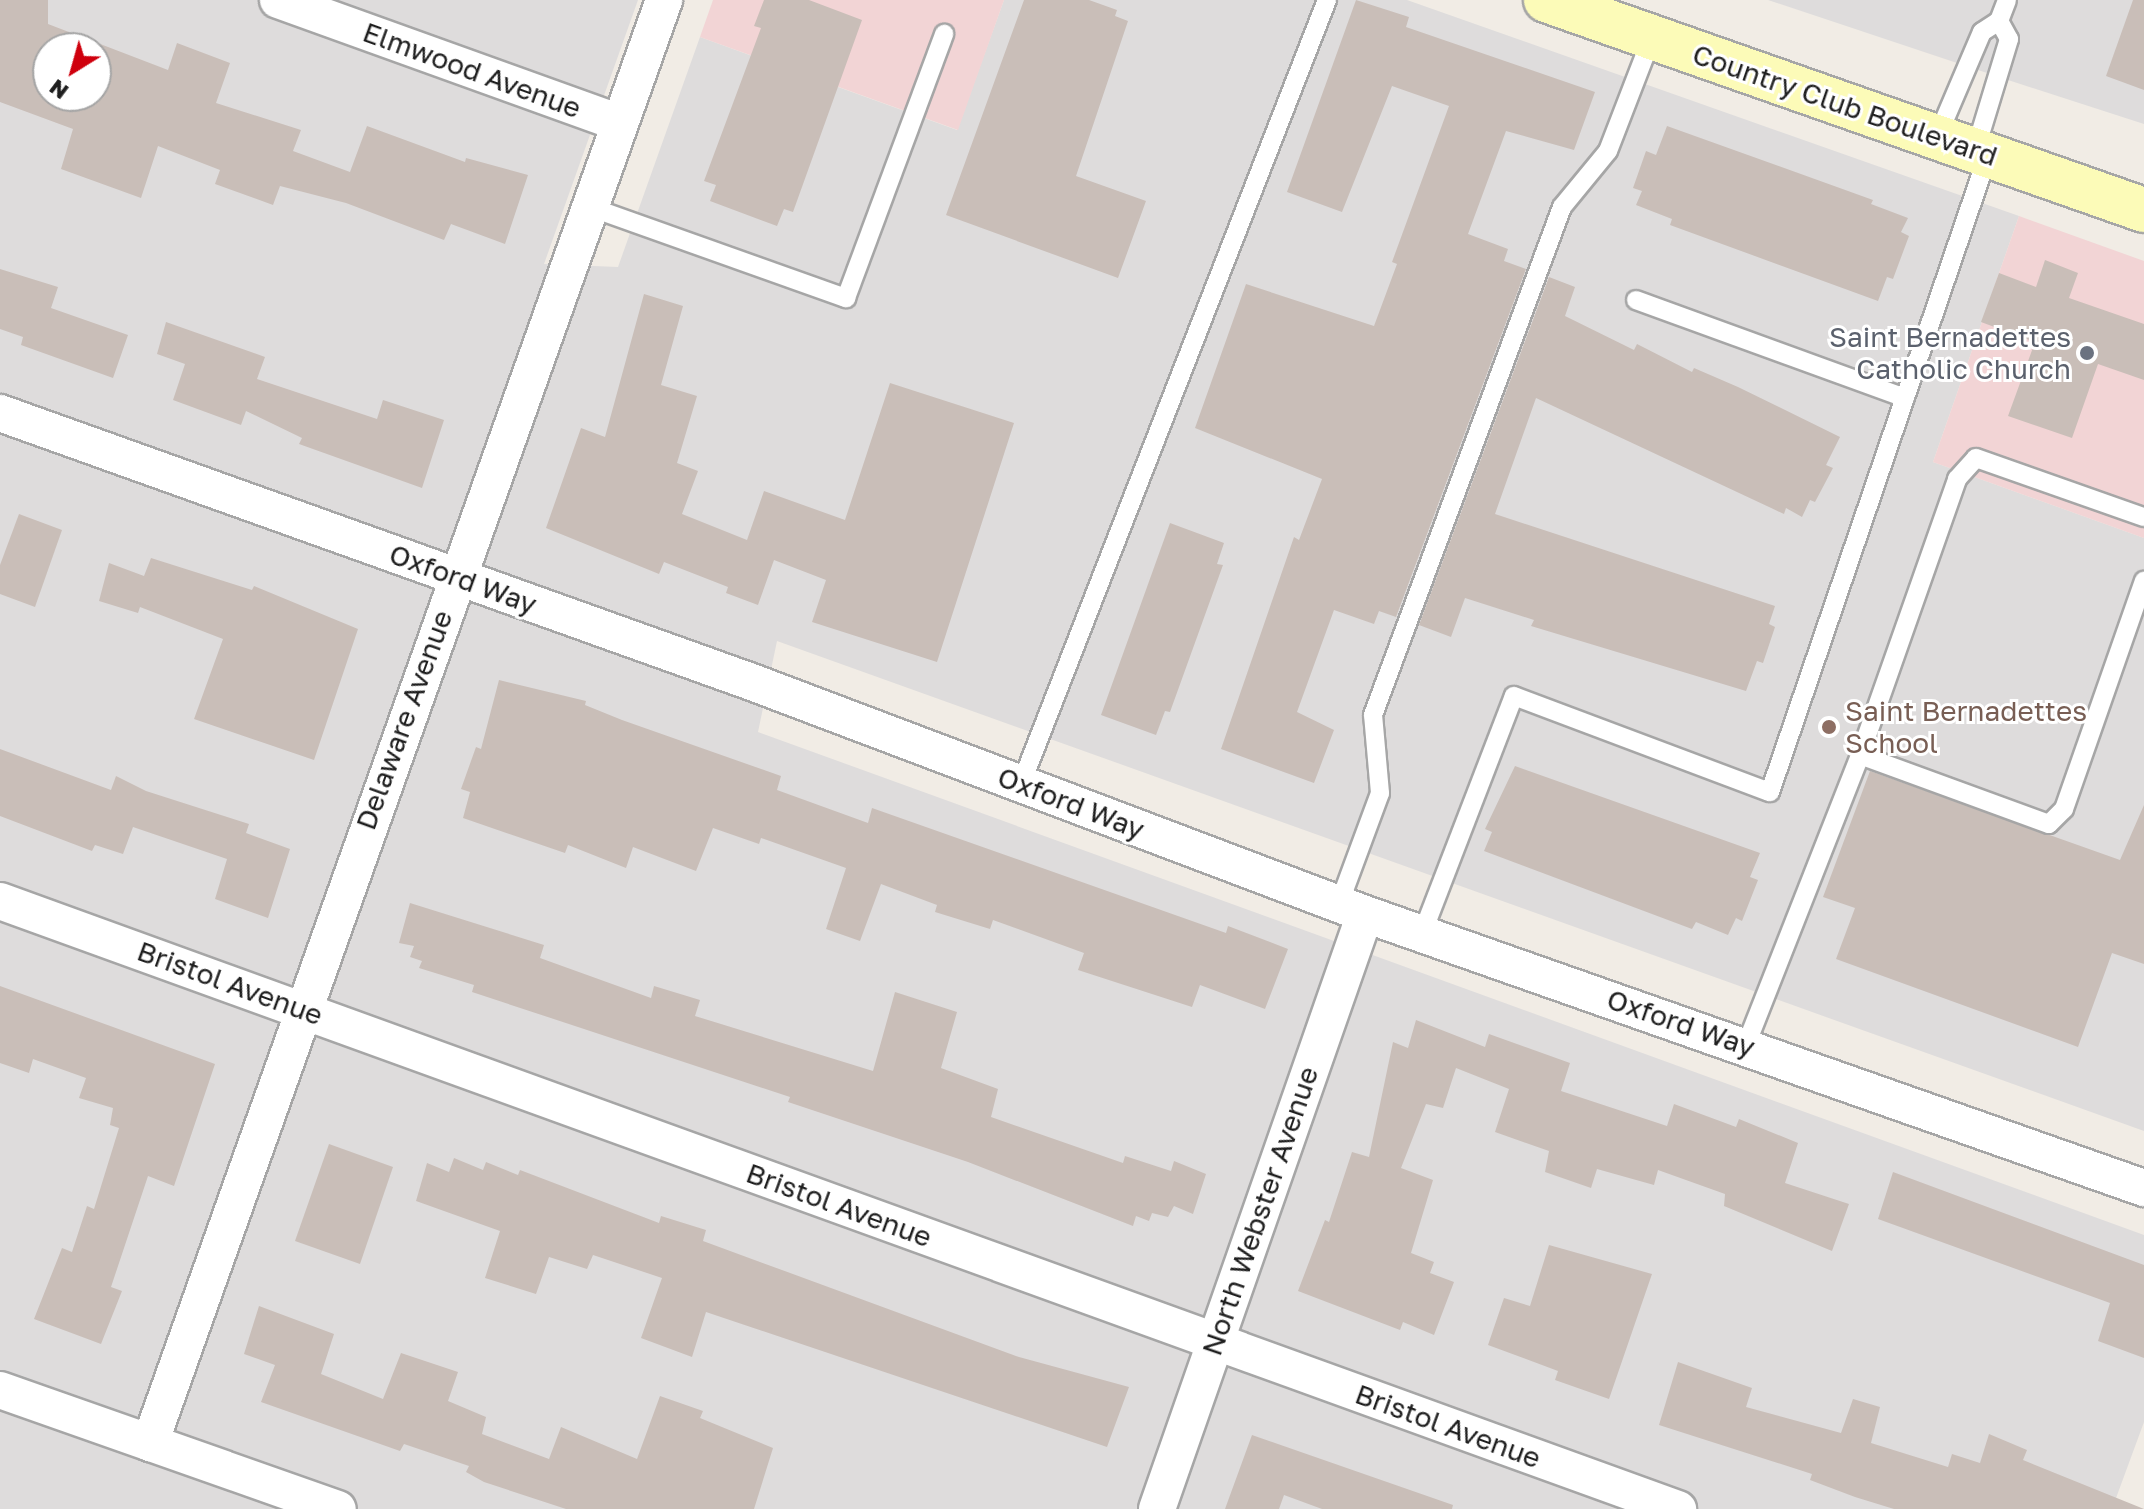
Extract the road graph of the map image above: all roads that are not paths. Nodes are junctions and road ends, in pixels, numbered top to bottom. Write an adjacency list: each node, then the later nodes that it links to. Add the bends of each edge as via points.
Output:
1 (278, 0): 9 (street, Elmwood Avenue)
2 (664, 0): 9 (street, Delaware Avenue)
3 (1327, 0): 20 (lane)
4 (2007, 0): 6 (lane)
5 (1555, 1): 8 (street, Country Club Boulevard)
6 (1999, 21): 10 (lane, via 1982,32); 10 (lane, via 2009,39)
7 (944, 34): 11 (lane, via 846,298)
8 (1652, 37): 10 (street, Country Club Boulevard); 22 (lane, via 1608,151 1562,207 1373,715 1380,793)
9 (620, 123): 11 (street, Delaware Avenue)
10 (1967, 147): 12 (street, Country Club Boulevard); 14 (lane)
11 (590, 207): 17 (street, Delaware Avenue)
12 (2144, 210)
13 (1636, 300): 14 (lane)
14 (1905, 398): 23 (lane, via 1770,792 1514,696)
15 (0, 413): 17 (street, Oxford Way)
16 (2144, 517): 19 (lane, via 1976,458 1957,479)
17 (456, 576): 20 (street, Oxford Way); 24 (street, Delaware Avenue)
18 (2144, 581): 19 (lane, via 2064,809 2049,824)
19 (1860, 755): 25 (lane)
20 (1021, 784): 22 (street, Oxford Way)
21 (0, 901): 24 (street, Bristol Avenue)
22 (1352, 909): 23 (street, Oxford Way); 27 (street, North Webster Avenue)
23 (1422, 934): 25 (street, Oxford Way)
24 (302, 1008): 27 (street, Bristol Avenue); 29 (street, Delaware Avenue)
25 (1746, 1045): 26 (street, Oxford Way)
26 (2144, 1188)
27 (1215, 1342): 31 (street, North Webster Avenue); 32 (street, Bristol Avenue)
28 (0, 1390): 29 (street)
29 (150, 1443): 30 (street)
30 (338, 1509)
31 (1157, 1509)
32 (1678, 1509)

